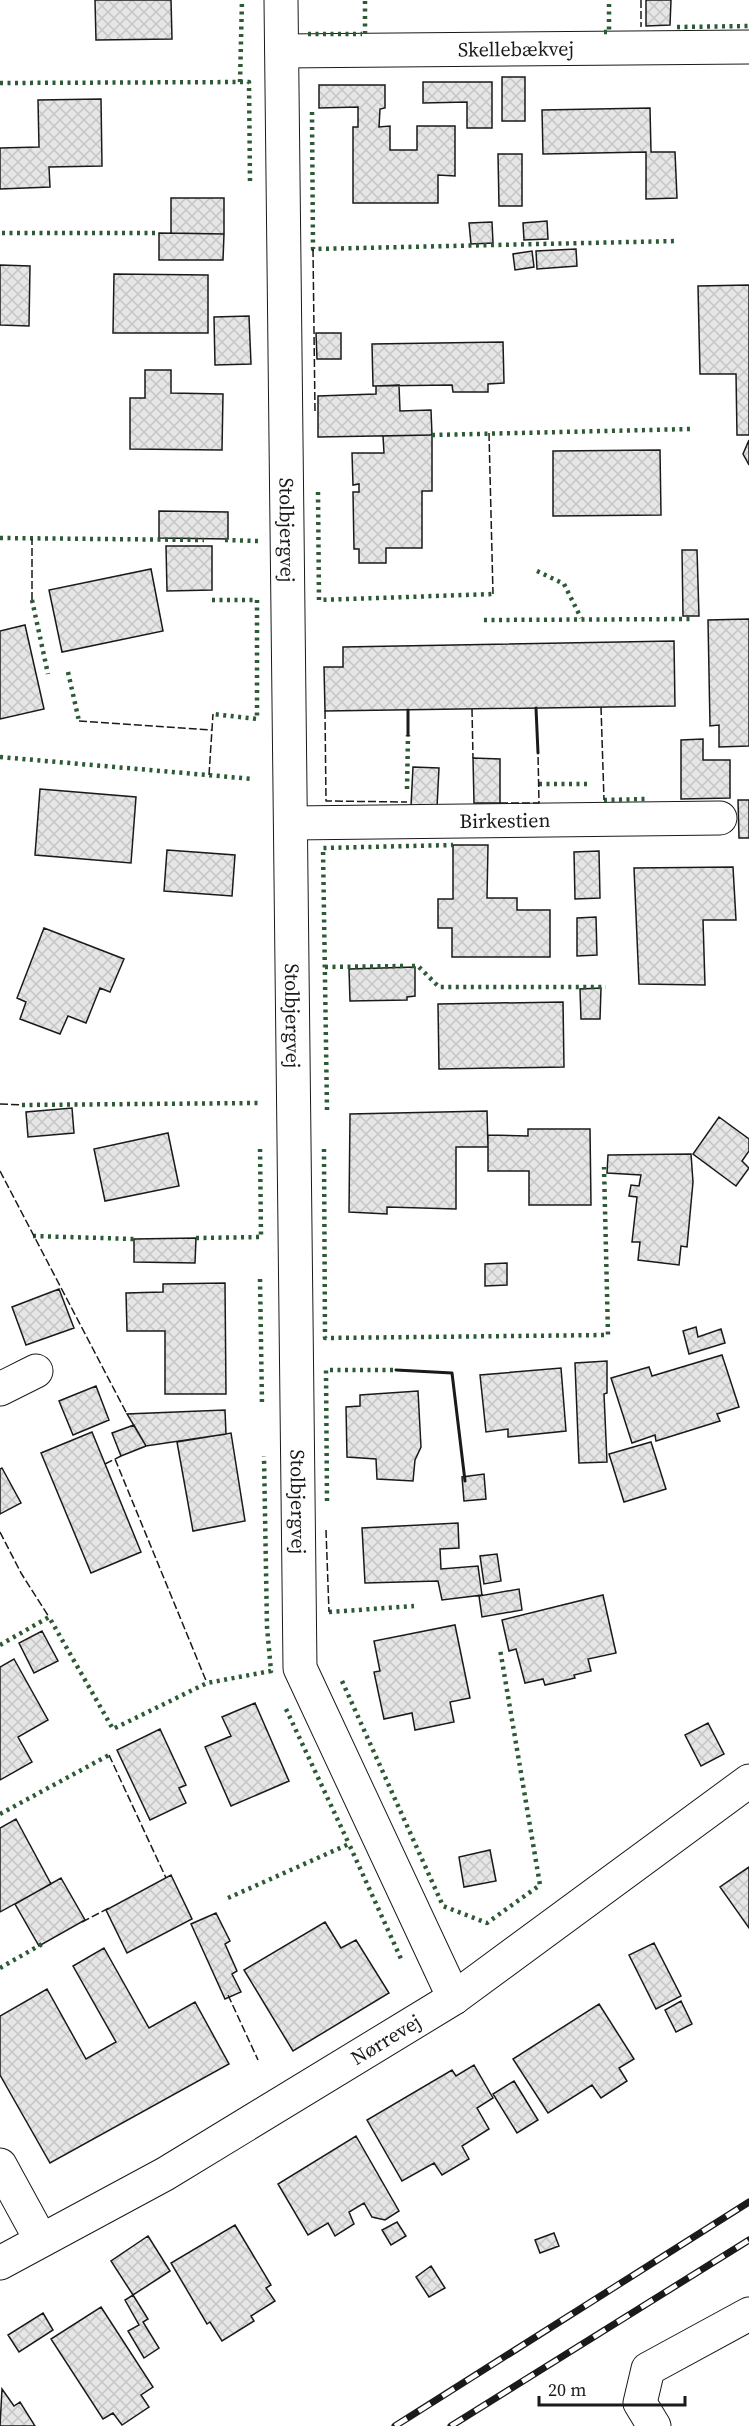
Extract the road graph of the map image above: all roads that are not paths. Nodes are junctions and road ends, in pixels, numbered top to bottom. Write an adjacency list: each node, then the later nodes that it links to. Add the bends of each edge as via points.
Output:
1 (281, 0): 3 (street, Stolbjergvej)
2 (749, 47): 3 (street, Skellebækvej)
3 (282, 51): 5 (street, Stolbjergvej)
4 (720, 818): 5 (street, Birkestien)
5 (291, 823): 9 (street, Stolbjergvej, via 300,1668)
6 (36, 1371): 7 (street)
7 (0, 1389)
8 (749, 1781): 9 (street, Nørrevej)
9 (454, 1998): 11 (street, Nørrevej, via 165,2174)
10 (0, 2165): 11 (street)
11 (41, 2240): 12 (street, Nørrevej)
12 (0, 2263)
13 (749, 2314): 14 (street, via 648,2369 640,2403)
14 (654, 2426)

